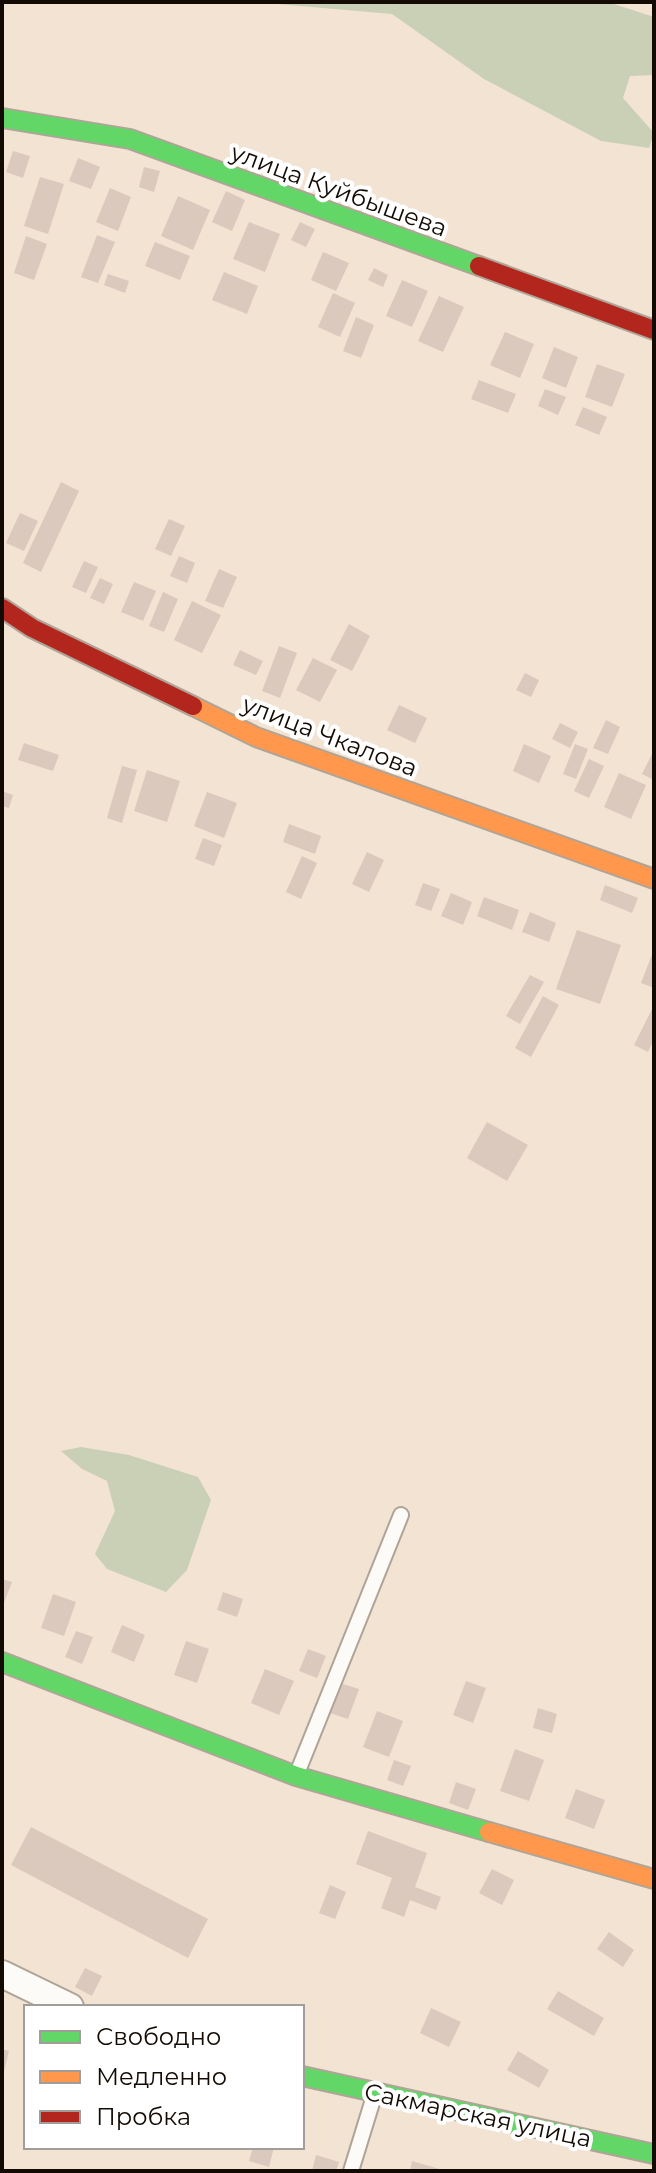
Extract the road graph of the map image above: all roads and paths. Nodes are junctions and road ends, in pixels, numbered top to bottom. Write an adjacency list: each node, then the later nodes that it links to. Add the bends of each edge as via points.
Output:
1 (2, 118): 2 (street, улица Куйбышева, via 130,139)
2 (654, 330)
3 (2, 608): 4 (street, улица Чкалова, via 32,628 256,737)
4 (654, 879)
5 (401, 1515): 7 (lane)
6 (2, 1662): 7 (street)
7 (296, 1776): 8 (street)
8 (654, 1879)
9 (2, 1974): 10 (street)
10 (66, 2005)
11 (304, 2076): 12 (street, Сакмарская улица)
12 (375, 2092): 13 (street, Сакмарская улица); 14 (lane)
13 (654, 2154)
14 (351, 2171)

